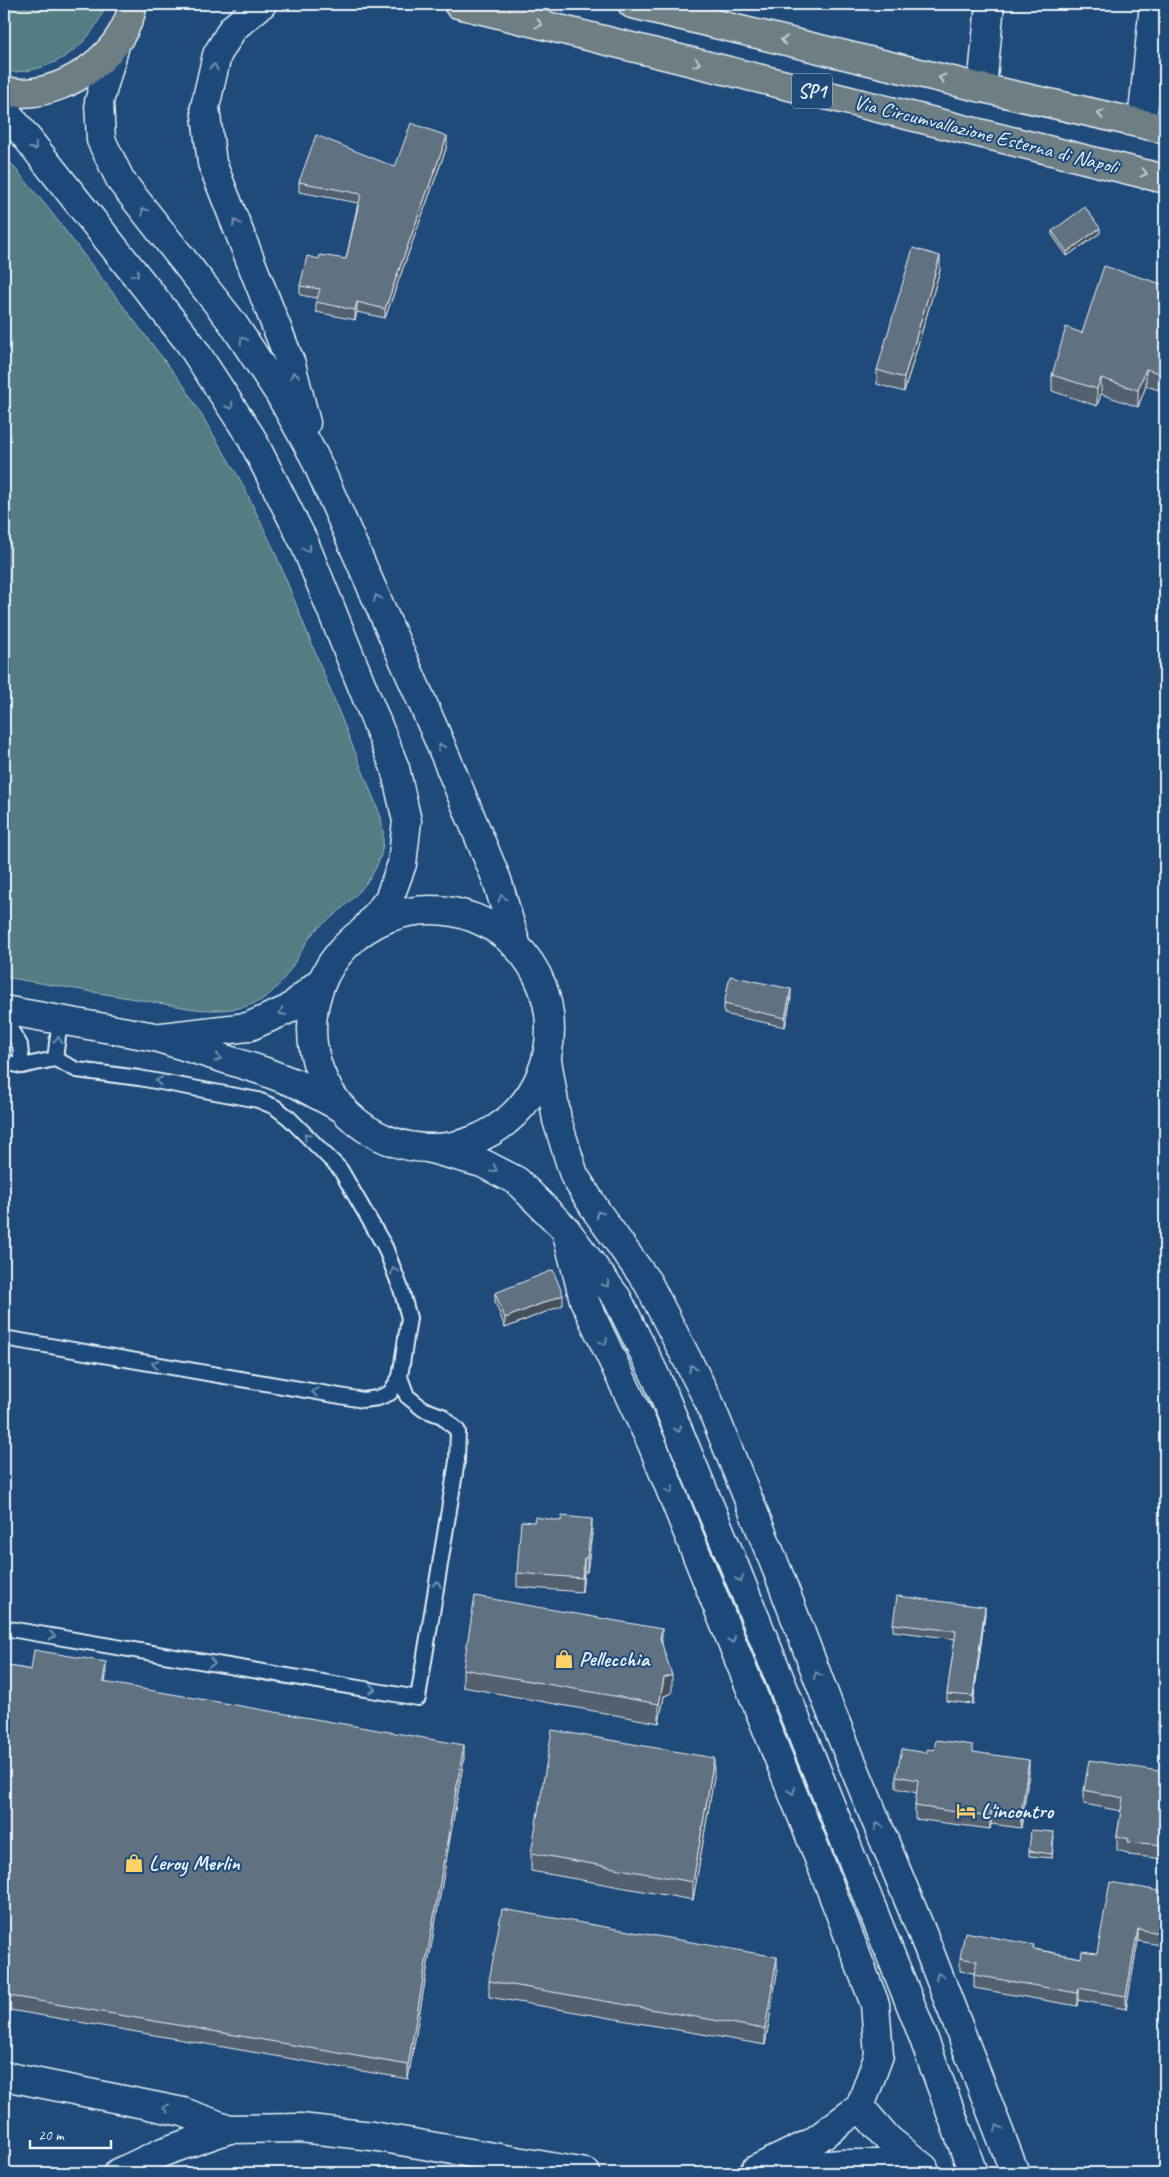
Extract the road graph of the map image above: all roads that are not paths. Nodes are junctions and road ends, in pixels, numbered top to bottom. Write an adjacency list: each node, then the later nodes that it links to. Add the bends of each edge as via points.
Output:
1 (262, 4): 13 (main road, one-way to 1, via 291,364 212,163 205,107 217,55 233,28)
2 (458, 4): 12 (main road, Via Circumvallazione Esterna di Napoli / SP1, one-way to 12)
3 (632, 4): 8 (main road, Via Circumvallazione Esterna di Napoli / SP1, one-way to 3)
4 (990, 4): 8 (main road)
5 (1154, 4): 11 (main road)
6 (138, 7): 7 (main road)
7 (115, 45): 9 (main road, via 90,70 58,86 24,93); 13 (main road, one-way to 7, via 279,393 232,322 120,181 101,140 99,102)
8 (982, 88): 11 (main road, Via Circumvallazione Esterna di Napoli / SP1, one-way to 8)
9 (4, 91)
10 (4, 109): 14 (main road, one-way to 14, via 189,342 251,437 304,542 394,768 407,821 402,864 388,899)
11 (1154, 126)
12 (1165, 179)
13 (314, 456): 15 (main road, one-way to 13, via 497,880)
14 (366, 928): 15 (main road, via 403,912 444,910 483,921); 16 (main road, via 339,952)
15 (516, 944): 22 (main road, via 535,969 547,998 551,1029)
16 (320, 982): 20 (main road, one-way to 20, via 289,1009 248,1027); 25 (main road, via 312,1013 312,1046 321,1078)
17 (4, 1010): 19 (main road)
18 (4, 1019): 24 (lane, via 20,1045)
19 (60, 1020): 20 (main road); 21 (lane, one-way to 19)
20 (155, 1037): 25 (main road, one-way to 25, via 263,1071 297,1084)
21 (55, 1059): 24 (lane); 29 (lane, one-way to 21, via 409,1318 385,1247 340,1169 289,1118 258,1100 77,1070)
22 (547, 1060): 26 (main road, via 531,1096 504,1125 469,1143); 39 (main road, one-way to 22, via 709,1402 648,1283 574,1174 557,1120)
23 (4, 1062): 24 (lane)
24 (22, 1066)
25 (338, 1106): 26 (main road, via 364,1129 396,1144)
26 (430, 1149): 27 (main road, one-way to 27, via 482,1163 517,1180)
27 (566, 1230): 32 (main road, one-way to 32, via 584,1300 652,1444 875,2004 879,2055); 38 (main road, one-way to 38, via 617,1298 657,1379 918,2023)
28 (4, 1338): 29 (lane, one-way to 28, via 390,1393 363,1400)
29 (400, 1377): 30 (lane, one-way to 29, via 418,1698 457,1461 458,1431 442,1416 423,1409 408,1396)
30 (4, 1628)
31 (4, 2076): 33 (main road, one-way to 31, via 183,2112)
32 (860, 2107): 34 (main road, via 888,2139); 35 (main road, via 813,2142)
33 (229, 2129): 36 (main road, via 163,2152); 37 (main road, via 300,2128 372,2136)
34 (925, 2168): 35 (main road, via 842,2164)
35 (749, 2172)
36 (118, 2173)
37 (586, 2173)
38 (973, 2173)
39 (1015, 2173)

